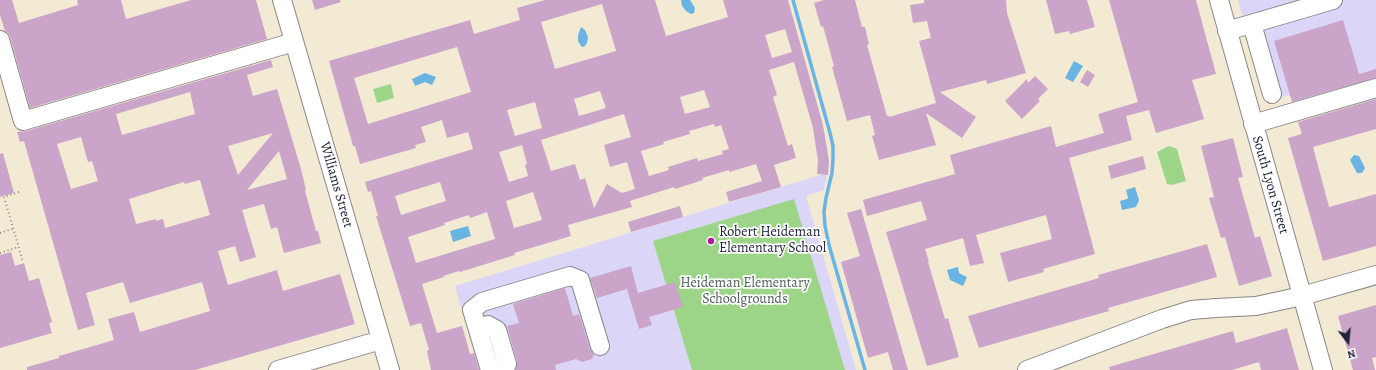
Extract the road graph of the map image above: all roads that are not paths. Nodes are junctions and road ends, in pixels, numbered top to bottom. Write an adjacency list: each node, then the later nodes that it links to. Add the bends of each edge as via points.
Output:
1 (282, 0): 7 (street, Williams Street)
2 (1219, 0): 5 (street, South Lyon Street)
3 (1333, 0): 4 (street)
4 (1252, 24): 5 (street); 9 (street)
5 (1227, 31): 10 (street, South Lyon Street)
6 (0, 40): 7 (street, via 23,121)
7 (294, 42): 14 (street, Williams Street)
8 (1376, 88): 10 (street)
9 (1272, 94)
10 (1253, 124): 12 (street, South Lyon Street)
11 (1376, 275): 12 (street)
12 (1302, 296): 20 (street, via 1256,306 1191,310); 21 (street, South Lyon Street)
13 (478, 328): 15 (street, via 472,310 482,302 570,276 580,280); 18 (street); 19 (street, via 488,325 497,330 507,364)
14 (381, 340): 16 (street); 17 (street, Williams Street)
15 (600, 346)
16 (278, 370)
17 (390, 370)
18 (490, 370)
19 (504, 370)
20 (1027, 370)
21 (1323, 370)

